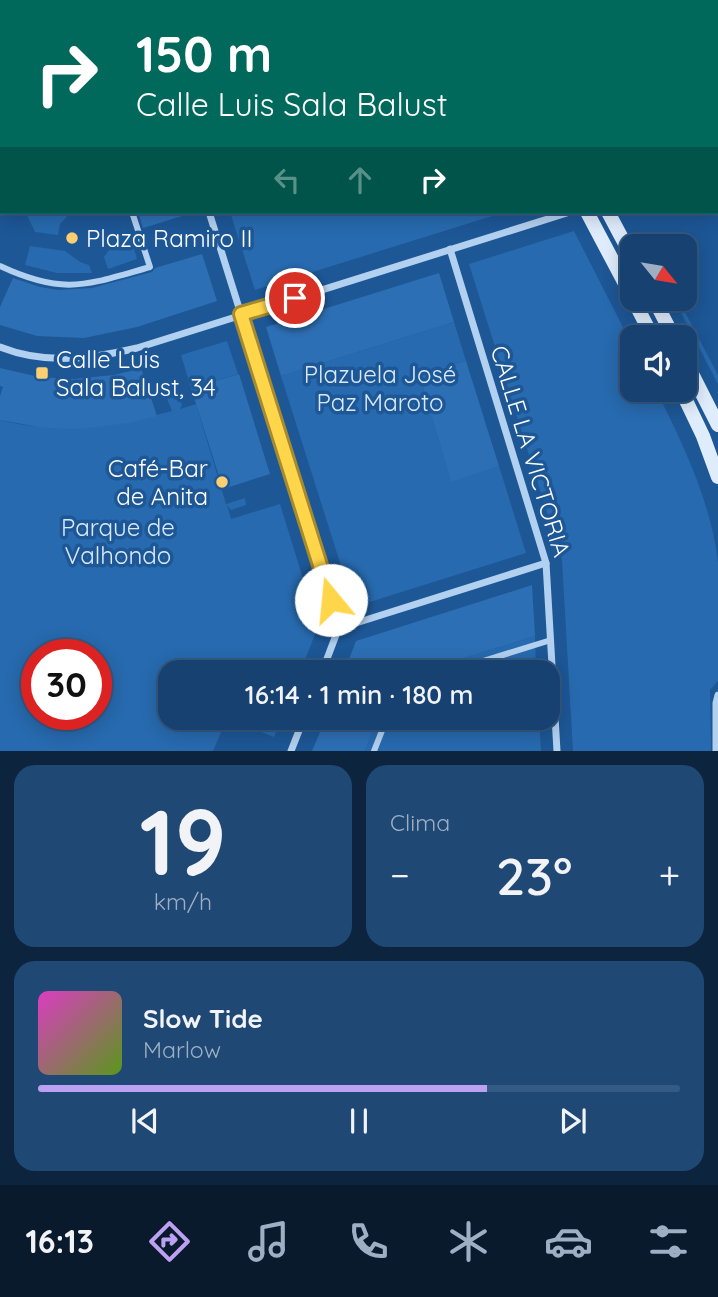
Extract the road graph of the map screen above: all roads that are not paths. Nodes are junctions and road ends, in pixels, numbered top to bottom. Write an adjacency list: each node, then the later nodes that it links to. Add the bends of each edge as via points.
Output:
1 (133, 214): 8 (street, via 150,267 89,285 60,286)
2 (210, 214): 10 (street)
3 (563, 214): 7 (street)
4 (588, 214): 9 (main road)
5 (609, 214): 6 (main road)
6 (620, 234)
7 (450, 249): 10 (street); 16 (street, CALLE LA VICTORIA)
8 (0, 266)
9 (620, 275)
10 (241, 314): 11 (street, via 100,356 70,360); 17 (street)
11 (0, 347)
12 (697, 384): 14 (main road)
13 (687, 402): 15 (main road)
14 (718, 425)
15 (718, 477)
16 (546, 563): 17 (street); 18 (street, CALLE LA VICTORIA)
17 (337, 629): 19 (street)
18 (551, 640): 20 (street); 26 (street, CALLE LA VICTORIA)
19 (327, 660)
20 (487, 660)
21 (718, 695): 27 (street)
22 (299, 730): 24 (street)
23 (382, 730): 25 (street)
24 (291, 751)
25 (374, 751)
26 (558, 751)
27 (716, 751)

